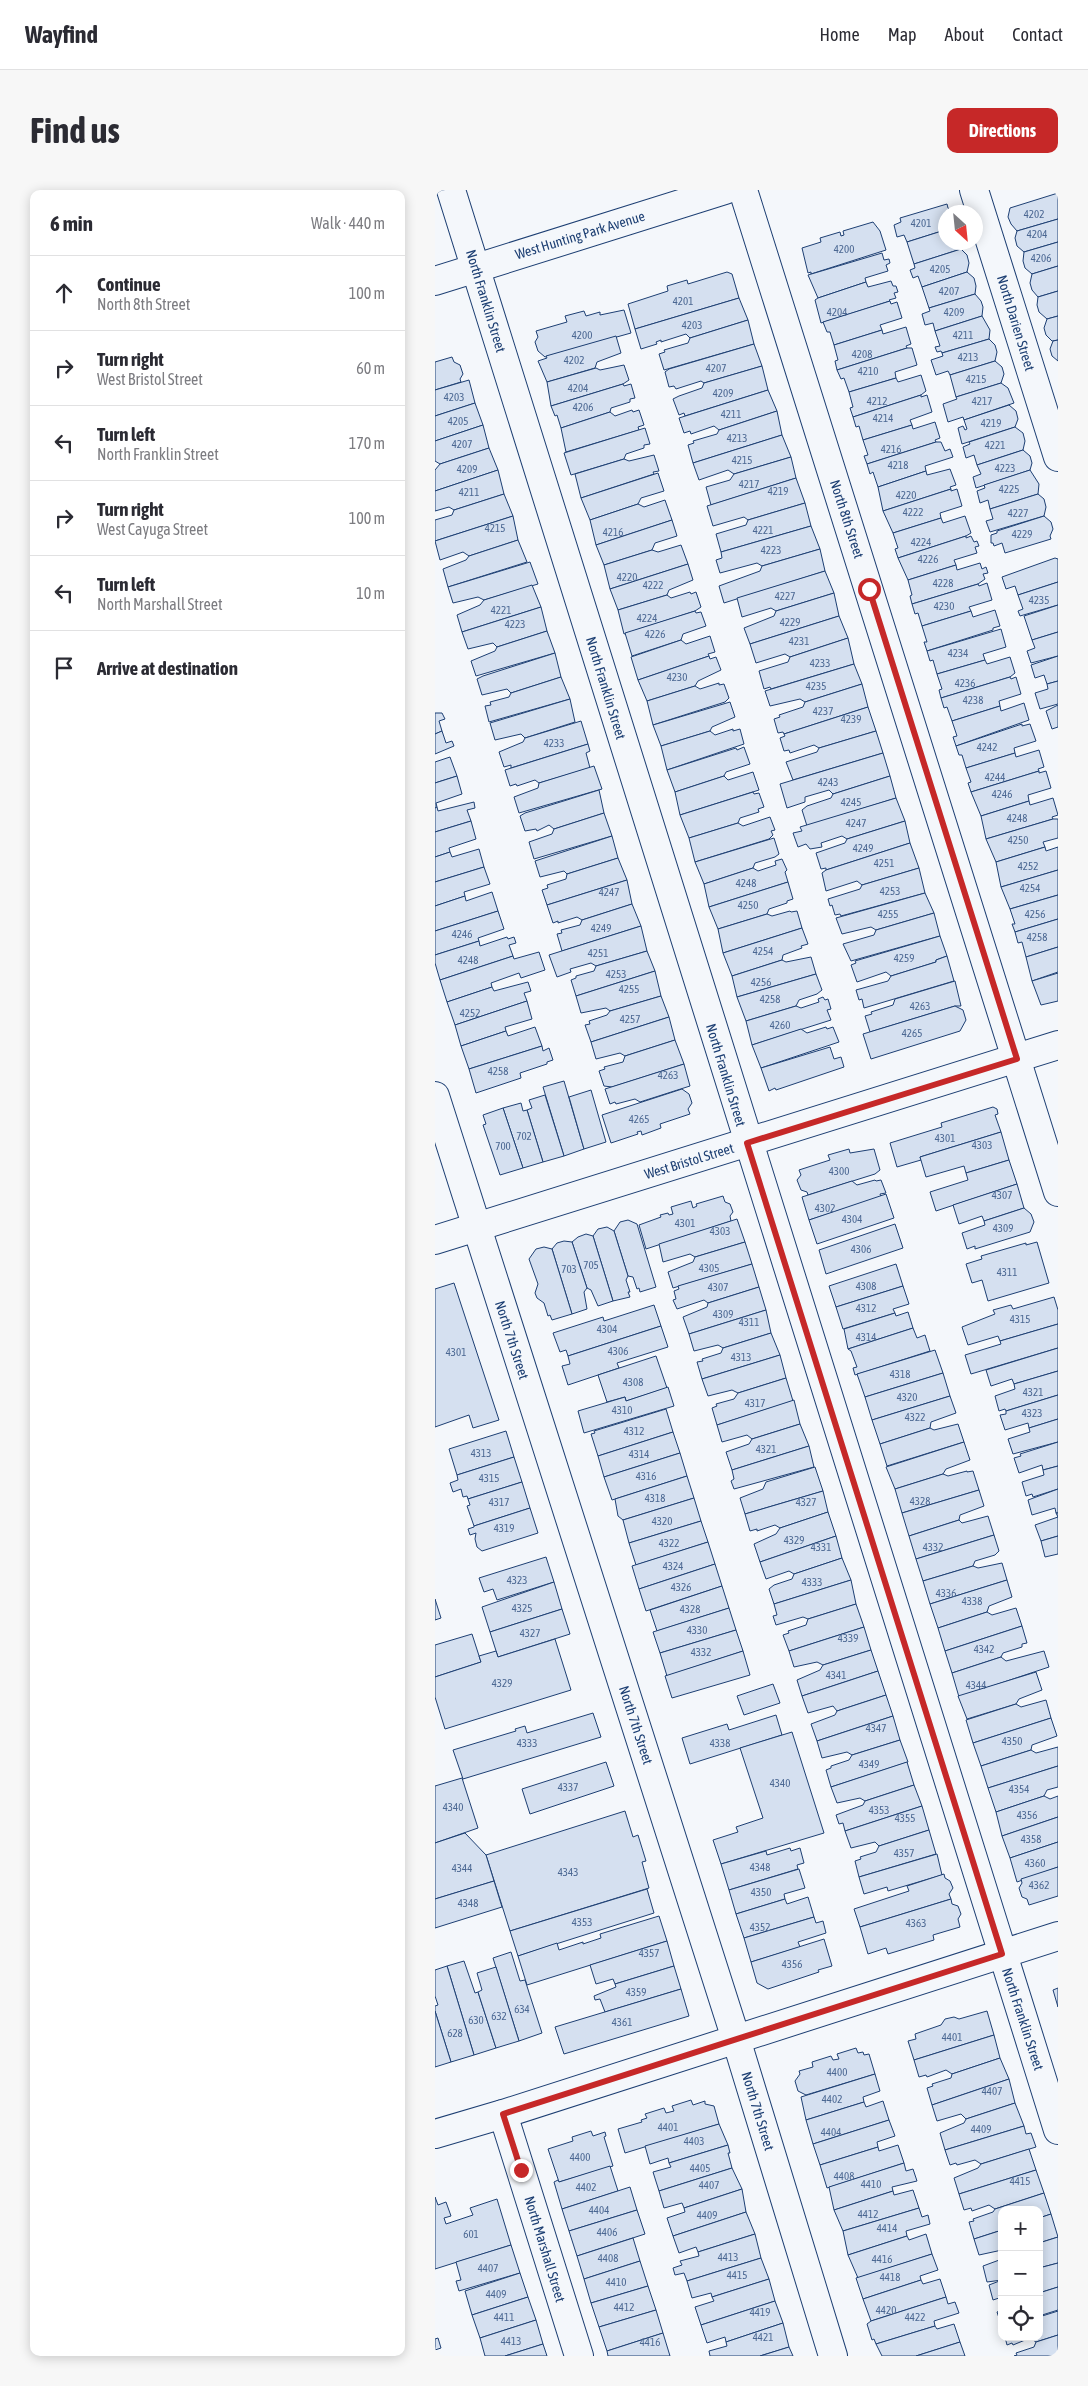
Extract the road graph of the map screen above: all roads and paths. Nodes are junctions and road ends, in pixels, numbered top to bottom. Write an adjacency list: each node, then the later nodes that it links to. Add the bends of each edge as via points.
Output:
1 (451, 190): 5 (street, North Franklin Street)
2 (725, 190): 5 (street, West Hunting Park Avenue)
3 (743, 190): 9 (street, North 8th Street)
4 (974, 190): 7 (street, North Darien Street)
5 (475, 268): 6 (street, West Hunting Park Avenue); 11 (street, North Franklin Street)
6 (435, 280)
7 (1058, 457)
8 (1058, 1046): 9 (street, West Bristol Street)
9 (1017, 1059): 11 (street, West Bristol Street); 12 (street, North 8th Street)
10 (435, 1096): 13 (street, North 7th Street)
11 (747, 1143): 13 (street, West Bristol Street); 16 (street, North Franklin Street)
12 (1058, 1192)
13 (477, 1227): 14 (street, West Bristol Street); 17 (street, North 7th Street)
14 (435, 1240)
15 (1058, 1936): 16 (street)
16 (1002, 1954): 17 (street); 19 (street, North Franklin Street)
17 (736, 2038): 18 (street); 22 (street, North 7th Street)
18 (503, 2114): 20 (street); 21 (street, North Marshall Street)
19 (1058, 2130)
20 (435, 2134)
21 (579, 2356)
22 (833, 2356)

